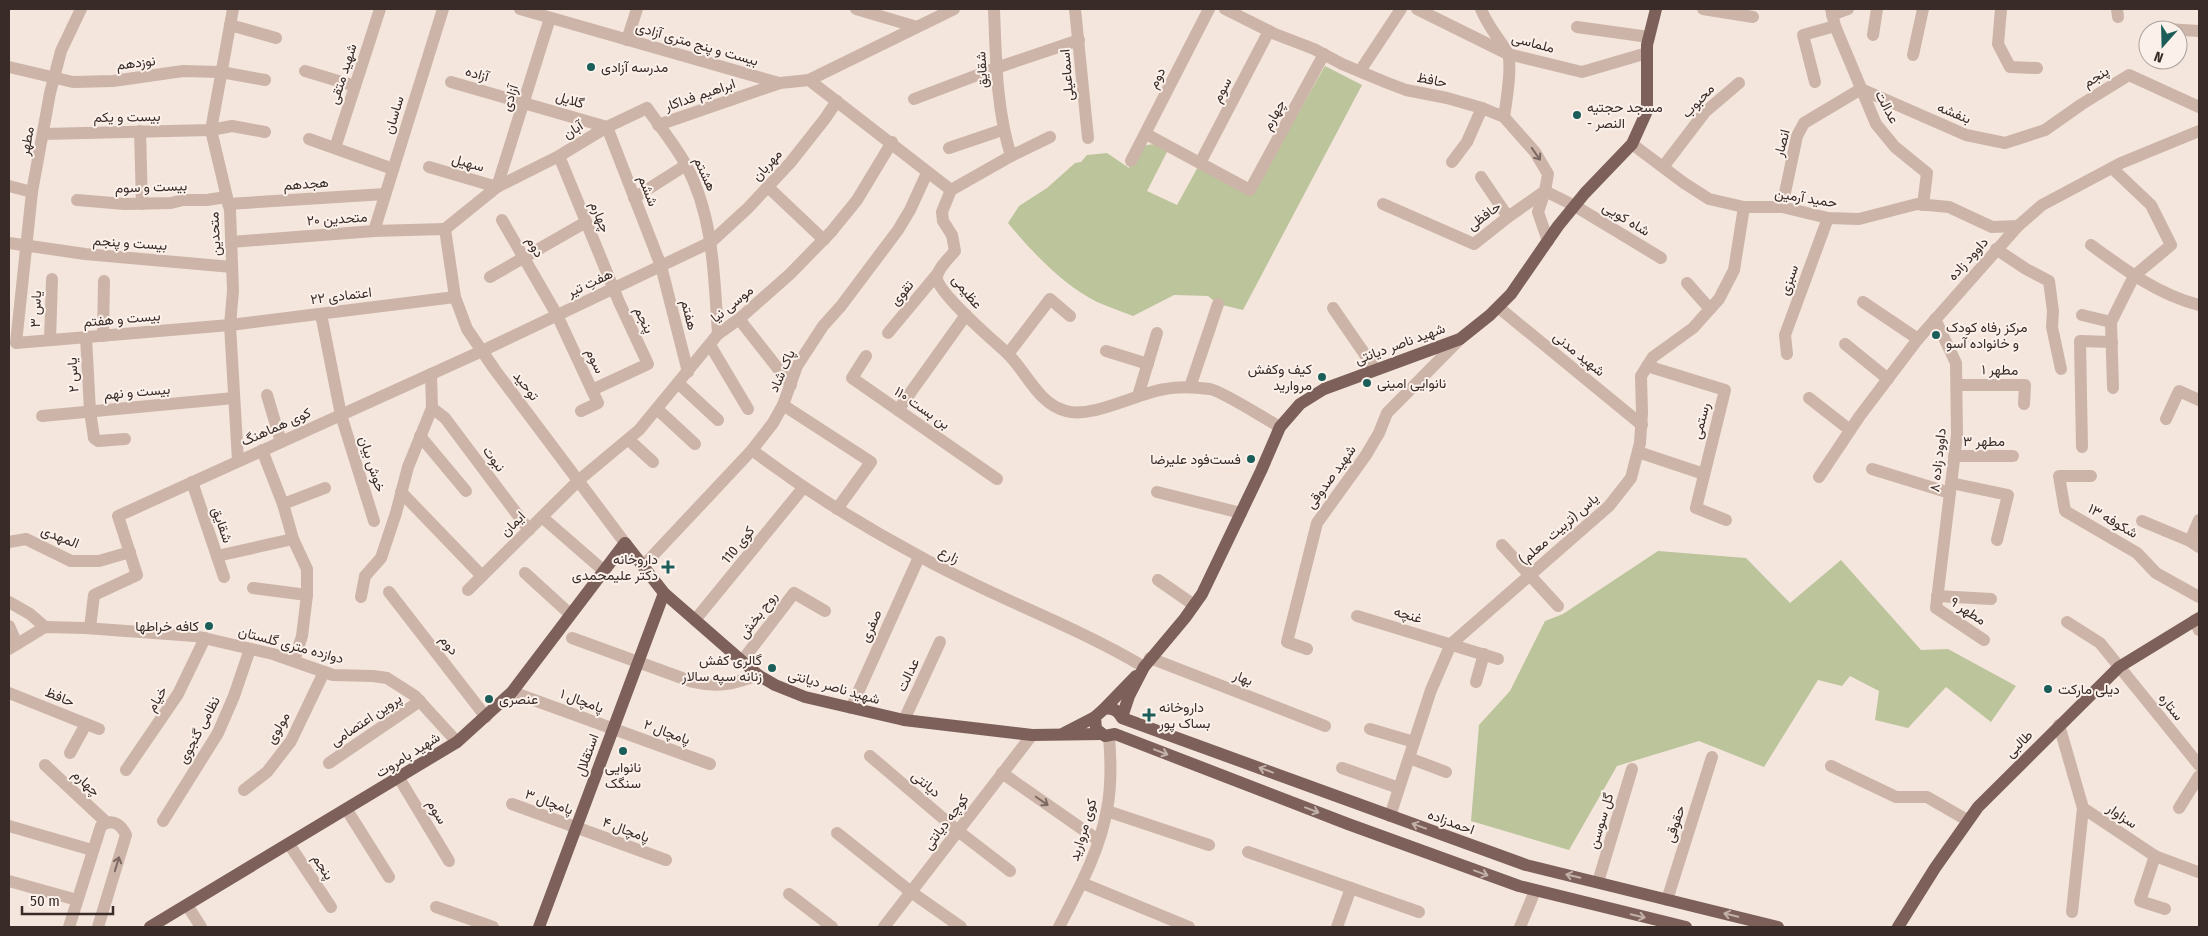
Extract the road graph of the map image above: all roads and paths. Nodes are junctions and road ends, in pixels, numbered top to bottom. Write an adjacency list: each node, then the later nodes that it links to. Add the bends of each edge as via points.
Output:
1 (233, 9): 25 (street, متحدین)
2 (380, 9): 51 (street, شهید متقی)
3 (443, 9): 85 (street, ساسان)
4 (520, 9): 24 (street, بیست و پنج متری آزادی)
5 (637, 9): 32 (street)
6 (856, 9): 26 (street)
7 (954, 9): 26 (street)
8 (994, 9): 39 (street, شقایق)
9 (1075, 9): 33 (street, اسماعیلی)
10 (1209, 9): 68 (street, دوم)
11 (1225, 9): 28 (street, حافظ)
12 (1401, 9): 42 (street)
13 (1418, 9): 36 (street, ملماسی)
14 (1481, 9): 36 (street)
15 (1656, 9): 30 (main road, شهید ناصر دیانتی)
16 (1704, 9): 23 (street)
17 (1848, 9): 22 (street)
18 (1877, 9): 29 (street)
19 (1924, 9): 37 (street)
20 (2001, 9): 40 (street, via 1998,44 2010,67)
21 (77, 10): 44 (street, مطهر)
22 (1833, 16): 48 (street, via 1803,35); 52 (street, عدالت)
23 (1753, 17)
24 (550, 18): 32 (street, بیست و پنج متری آزادی); 54 (street, آزادی)
25 (230, 25): 31 (street); 43 (street, متحدین)
26 (917, 27): 46 (street)
27 (1577, 27): 30 (street)
28 (1269, 31): 35 (street, حافظ); 80 (street, سوم)
29 (1873, 35)
30 (1649, 37): 34 (main road, شهید ناصر دیانتی)
31 (276, 38)
32 (627, 40): 49 (street, بیست و پنج متری آزادی)
33 (1079, 40): 39 (street); 70 (street, اسماعیلی)
34 (1647, 53): 36 (street, ملماسی, via 1582,72); 73 (main road, شهید ناصر دیانتی, via 1647,111)
35 (1324, 54): 42 (street, حافظ); 80 (street, چهارم, via 1250,190)
36 (1508, 54): 58 (street)
37 (1913, 55)
38 (9, 67): 44 (street, نوزدهم)
39 (996, 68): 53 (street); 62 (street, شقایق)
40 (2037, 68)
41 (305, 71): 51 (street)
42 (1360, 71): 57 (street, حافظ, via 1406,90)
43 (221, 72): 44 (street, نوزدهم, via 183,71 113,81); 45 (street, نوزدهم); 61 (street, متحدین)
44 (54, 79): 67 (street, مطهر)
45 (265, 80)
46 (809, 80): 49 (street); 55 (street)
47 (451, 82): 54 (street, آزاده)
48 (1815, 82)
49 (780, 83): 59 (street, ابراهیم فداکار)
50 (1739, 83): 82 (street, محبوب, via 1705,112)
51 (355, 86): 74 (street, شهید متقی)
52 (1861, 89): 66 (street, بنفشه, via 1966,135 2005,143); 100 (street, عدالت, via 1876,124 1895,147 1927,172); 103 (street, انصار, via 1804,123 1797,136)
53 (914, 99)
54 (524, 102): 60 (street, گلایل); 89 (street, آزادی)
55 (837, 102): 72 (street); 90 (street, مهربان, via 790,164)
56 (2199, 107): 66 (street, پنجم, via 2129,74)
57 (1482, 108): 58 (street, حافظ); 79 (street, via 1467,142)
58 (1504, 117): 92 (street, حافظ, one-way to 92, via 1535,152 1548,174)
59 (658, 125): 60 (street, آبان, via 647,108); 81 (street, هشتم)
60 (607, 127): 76 (street, آبان); 95 (street, ششم)
61 (211, 130): 63 (street, بیست و یکم); 65 (street, بیست و یکم, via 232,126); 97 (street, متحدین)
62 (1002, 130): 75 (street); 77 (street, شقایق)
63 (140, 131): 67 (street, بیست و یکم); 98 (street)
64 (2199, 131): 84 (street, داوود زاده)
65 (265, 132)
66 (2040, 132)
67 (43, 134): 93 (street, مطهر)
68 (1146, 134): 78 (street, دوم); 80 (street)
69 (1050, 137): 77 (street)
70 (1088, 138)
71 (309, 139): 74 (street)
72 (892, 142): 86 (street); 111 (street, موسی نیا, via 857,200)
73 (1632, 144): 82 (street, حمید آرمین); 101 (main road, شهید ناصر دیانتی)
74 (334, 148): 85 (street)
75 (949, 148)
76 (559, 156): 89 (street, آبان); 107 (street, چهارم)
77 (1011, 156): 91 (street)
78 (1131, 160)
79 (1452, 162)
80 (1200, 163)
81 (686, 165): 95 (street); 114 (street, هشتم, via 701,201)
82 (1663, 167): 102 (street, حمید آرمین, via 1709,199)
83 (430, 168): 89 (street, سهیل)
84 (2112, 168): 108 (street, داوود زاده, via 2042,205); 124 (street, via 2151,204 2171,245)
85 (393, 169): 94 (street, ساسان)
86 (927, 173): 91 (street); 171 (street, پاک شاد, via 898,230 823,326)
87 (1480, 177): 104 (street)
88 (9, 186): 93 (street)
89 (497, 187): 109 (street, آبان)
90 (768, 187): 111 (street); 114 (street, مهربان)
91 (951, 190): 123 (street, عظیمی, via 942,212 955,251)
92 (1545, 191): 101 (street, شاه کویی); 104 (street, حافظی); 112 (street, حافظ, via 1538,212)
93 (32, 192): 116 (street, مطهر)
94 (385, 194): 97 (street, هجدهم); 110 (street, ساسان)
95 (634, 198): 121 (street, ششم)
96 (77, 200): 98 (street, بیست و سوم)
97 (227, 200): 98 (street, بیست و سوم); 113 (street, متحدین)
98 (142, 204)
99 (1383, 204): 104 (street, حافظی, via 1474,244)
100 (1923, 205): 105 (street, حمید آرمین, via 1860,219); 108 (street, حمید آرمین, via 1949,207 1992,227)
101 (1575, 206): 112 (main road, شهید ناصر دیانتی); 120 (street, شاه کویی)
102 (1744, 206): 103 (street, حمید آرمین); 136 (street, via 1734,270)
103 (1782, 207): 105 (street, حمید آرمین)
104 (1508, 217)
105 (1828, 218): 161 (street, سبزی, via 1786,335)
106 (502, 220): 119 (street, دوم)
107 (586, 222): 119 (street); 129 (street, چهارم)
108 (2018, 226): 118 (street, داوود زاده)
109 (445, 229): 110 (street, متحدین ۲۰); 130 (street, توحید)
110 (374, 231): 113 (street, متحدین ۲۰)
111 (824, 240): 142 (street, موسی نیا)
112 (1548, 241): 134 (main road, شهید ناصر دیانتی, via 1511,294)
113 (231, 242): 122 (street, متحدین)
114 (711, 242): 121 (street, هفتِ تیر); 148 (street, هشتم)
115 (9, 243): 116 (street, بیست و پنجم)
116 (27, 246): 122 (street, بیست و پنجم); 155 (street, مطهر)
117 (2092, 246): 124 (street)
118 (1996, 250): 143 (street, داوود زاده); 166 (street, via 2049,281 2052,327)
119 (524, 258): 125 (street); 138 (street, دوم)
120 (1661, 258)
121 (661, 266): 129 (street, هفتِ تیر); 167 (street, هفتم)
122 (232, 267): 145 (street, متحدین)
123 (938, 273): 139 (street, عظیمی, via 943,289); 146 (street, تقوی)
124 (2134, 276): 133 (street, via 2181,300); 144 (street)
125 (490, 277)
126 (52, 279): 153 (street, یاس ۳)
127 (104, 281): 149 (street)
128 (1687, 283): 136 (street)
129 (613, 288): 138 (street, هفتِ تیر); 175 (street, پنجم, via 648,364)
130 (455, 297): 137 (street, اعتمادی ۲۲); 158 (street, توحید, via 468,329)
131 (1864, 302): 152 (street)
132 (1218, 304): 173 (street)
133 (2199, 305)
134 (1498, 307): 151 (main road, شهید ناصر دیانتی); 193 (street, شهید مدنی)
135 (1333, 308): 165 (street)
136 (1710, 309): 164 (street, via 1693,328 1653,357)
137 (321, 314): 145 (street, اعتمادی ۲۲); 189 (street, خوش بیان)
138 (557, 315): 158 (street, هفتِ تیر); 175 (street, سوم)
139 (966, 315): 160 (street, عظیمی); 186 (street)
140 (2082, 315): 144 (street)
141 (1070, 316): 160 (street, via 1050,299)
142 (739, 318): 148 (street, موسی نیا); 171 (street)
143 (1935, 319): 152 (street, داوود زاده); 172 (street, داوود زاده ۸, via 1956,363)
144 (2111, 322): 154 (street)
145 (230, 325): 149 (street, بیست و هفتم); 178 (street, متحدین)
146 (888, 333)
147 (1157, 333): 163 (street)
148 (718, 334): 157 (street, موسی نیا)
149 (103, 336): 150 (street, بیست و هفتم)
150 (86, 337): 153 (street, بیست و هفتم); 187 (street, یاس ۲)
151 (1460, 339): 165 (main road, شهید ناصر دیانتی); 275 (street, شهید صدوقی, via 1387,413 1366,455 1317,523 1288,642)
152 (1918, 339): 169 (street, داوود زاده)
153 (50, 340): 155 (street, بیست و هفتم)
154 (2112, 342): 174 (street); 201 (street, via 2080,341)
155 (16, 343)
156 (1845, 344): 169 (street)
157 (710, 345): 167 (street, موسی نیا); 185 (street)
158 (482, 351): 168 (street, کوی هماهنگ); 214 (street, توحید)
159 (1106, 351): 163 (street)
160 (1008, 354): 177 (street, عظیمی, via 1040,394 1066,411 1082,413)
161 (1787, 354)
162 (866, 356): 186 (street, بن بست ۱۱۰, via 852,378)
163 (1148, 364): 177 (street)
164 (1647, 366): 193 (street, یاس (تربیت معلم), via 1641,376); 210 (street, رستمی, via 1725,390)
165 (1375, 368): 194 (main road, شهید ناصر دیانتی, via 1324,389 1300,404)
166 (2061, 369)
167 (688, 372): 170 (street, موسی نیا)
168 (431, 374): 183 (street); 189 (street, کوی هماهنگ)
169 (1888, 378): 195 (street, داوود زاده)
170 (678, 383): 184 (street, موسی نیا); 192 (street)
171 (790, 385): 182 (street, پاک شاد)
172 (1957, 385): 181 (street, مطهر ۱, via 2025,385); 205 (street, داوود زاده ۸)
173 (1190, 387): 177 (street); 194 (street, via 1213,390)
174 (2113, 388)
175 (592, 390): 188 (street, سوم, via 598,403)
176 (267, 395): 199 (street)
177 (1138, 396)
178 (234, 398): 187 (street, بیست و نهم); 207 (street, متحدین)
179 (1809, 398): 195 (street)
180 (2199, 400): 191 (street, via 2179,391)
181 (2024, 404)
182 (783, 405): 203 (street, پاک شاد); 223 (street, via 871,462)
183 (432, 408): 196 (street); 230 (street, نبوت, via 445,418)
184 (658, 409): 198 (street, موسی نیا); 200 (street)
185 (748, 409)
186 (898, 410): 213 (street, بن بست ۱۱۰)
187 (90, 411): 190 (street, بیست و نهم); 197 (street, یاس ۲, via 94,438 98,441)
188 (581, 412)
189 (340, 415): 199 (street, کوی هماهنگ); 229 (street, خوش بیان)
190 (42, 416)
191 (2166, 419)
192 (718, 420)
193 (1642, 425): 204 (street, یاس (تربیت معلم))
194 (1280, 427): 224 (main road, شهید ناصر دیانتی)
195 (1850, 430): 212 (street, داوود زاده)
196 (420, 436): 219 (street); 220 (street)
197 (125, 440)
198 (628, 440): 208 (street); 214 (street, موسی نیا)
199 (281, 442): 202 (street, کوی هماهنگ)
200 (695, 444)
201 (2082, 447)
202 (262, 450): 207 (street, کوی هماهنگ); 222 (street)
203 (752, 450): 217 (street, زارع); 240 (street, پاک شاد)
204 (1638, 452): 210 (street); 243 (street, یاس (تربیت معلم), via 1630,478 1609,506)
205 (1954, 456): 206 (street, مطهر ۳); 218 (street, داوود زاده ۸)
206 (2013, 456)
207 (238, 461): 215 (street, کوی هماهنگ)
208 (652, 462)
209 (1872, 469): 218 (street)
210 (1704, 474): 226 (street, رستمی, via 1696,508)
211 (2091, 476): 253 (street, شکوفه ۱۳, via 2059,476 2065,511 2137,553 2156,573)
212 (1819, 477)
213 (997, 479)
214 (580, 480): 225 (street, ایمان); 234 (street, توحید)
215 (192, 482): 237 (street, کوی هماهنگ, via 118,516); 238 (street, شقایق)
216 (325, 488): 222 (street)
217 (803, 488): 223 (street, زارع); 262 (street, کوی 110)
218 (1950, 488): 232 (street, via 2008,495); 256 (street, داوود زاده ۸)
219 (466, 491)
220 (401, 492): 244 (street); 252 (street, via 381,558 365,576)
221 (1156, 492): 224 (street)
222 (283, 504): 231 (street)
223 (838, 509): 239 (street, زارع)
224 (1241, 513): 257 (main road, شهید ناصر دیانتی)
225 (542, 517): 230 (street, ایمان); 241 (street)
226 (1726, 520)
227 (2142, 520): 235 (street)
228 (2199, 520): 235 (street)
229 (374, 521)
230 (529, 530): 244 (street, ایمان)
231 (292, 539): 238 (street); 251 (street, via 306,569)
232 (1997, 540)
233 (9, 542): 237 (street, المهدی, via 26,539 71,560 99,561)
234 (625, 544): 240 (main road, شهید ناصر دیانتی); 241 (main road, شهید بامروت)
235 (2195, 544)
236 (1502, 545): 243 (street)
237 (130, 552): 267 (street, via 137,576 94,595)
238 (217, 556): 245 (street, شقایق)
239 (919, 556): 281 (street, زارع, via 1070,626); 289 (street, صفری)
240 (643, 566): 250 (main road, شهید ناصر دیانتی)
241 (604, 571): 260 (main road, شهید بامروت)
242 (525, 573): 260 (street)
243 (1529, 575): 258 (street); 272 (street, یاس (تربیت معلم))
244 (482, 576): 248 (street, ایمان)
245 (224, 577)
246 (1158, 580): 257 (street)
247 (253, 588): 251 (street)
248 (468, 590)
249 (389, 592): 291 (street, دوم)
250 (664, 593): 262 (main road, شهید ناصر دیانتی); 280 (main road, استقلال)
251 (307, 595): 278 (street, via 302,636)
252 (361, 597)
253 (2199, 597)
254 (1991, 599): 256 (street)
255 (9, 602): 266 (street)
256 (1936, 602): 270 (street, مطهر ۹)
257 (1194, 605): 281 (main road, شهید ناصر دیانتی)
258 (1558, 606)
259 (825, 611): 279 (street, روح بخش, via 794,593)
260 (570, 614): 287 (main road, شهید بامروت)
261 (1357, 616): 272 (street, غنچه)
262 (695, 620): 279 (main road, شهید ناصر دیانتی)
263 (2067, 622): 282 (street, ستاره, via 2100,643)
264 (2198, 622): 282 (main road, طالبی)
265 (9, 626): 273 (street)
266 (45, 627): 267 (street, دوازده متری گلستان); 273 (street)
267 (90, 628): 268 (street, دوازده متری گلستان)
268 (205, 638): 274 (street, دوازده متری گلستان); 316 (street, خیام, via 178,694)
269 (572, 638): 280 (street)
270 (1984, 640)
271 (940, 642): 293 (street, عدالت)
272 (1451, 644): 276 (street, غنچه); 304 (street, یاس (تربیت معلم))
273 (13, 647)
274 (250, 648): 278 (street, دوازده متری گلستان); 331 (street, نظامی گنجوی, via 218,733)
275 (1307, 649)
276 (1484, 654): 277 (street, غنچه); 285 (street)
277 (1498, 659)
278 (294, 661): 283 (street, دوازده متری گلستان)
279 (742, 661): 284 (main road, شهید ناصر دیانتی)
280 (638, 662): 284 (street, via 710,686 731,685); 298 (main road, استقلال)
281 (1145, 666): 290 (main road, شهید ناصر دیانتی); 292 (main road, شهید ناصر دیانتی); 296 (street, بهار)
282 (2119, 667): 295 (main road, طالبی); 312 (street, ستاره)
283 (324, 672): 288 (street, دوازده متری گلستان, via 387,678); 322 (street, مولوی, via 292,741 267,772)
284 (758, 675): 289 (main road, شهید ناصر دیانتی, via 805,697)
285 (1476, 682)
286 (9, 692): 294 (street, حافظ)
287 (512, 692): 291 (main road, شهید بامروت); 298 (street, پامچال ۱)
288 (420, 702): 303 (street, دوازده متری گلستان); 309 (street, پروین اعتصامی)
289 (851, 708): 293 (main road, شهید ناصر دیانتی)
290 (1100, 713): 292 (main road, احمدزاده, via 1115,710); 300 (main road, شهید ناصر دیانتی); 302 (main road, via 1096,729)
291 (486, 717): 303 (main road, شهید بامروت)
292 (1122, 718): 328 (main road, احمدزاده, one-way to 292)
293 (904, 720): 301 (main road, شهید ناصر دیانتی)
294 (86, 724): 297 (street, حافظ); 305 (street)
295 (2059, 724): 324 (street); 329 (main road, طالبی)
296 (1325, 726)
297 (99, 729)
298 (613, 729): 310 (street, پامچال ۲); 333 (main road, استقلال)
299 (1370, 729): 304 (street)
300 (1062, 734): 301 (main road, شهید ناصر دیانتی); 302 (main road, شهید ناصر دیانتی)
301 (1032, 735): 318 (street, کوچه دیانتی)
302 (1109, 735): 327 (street, کوی مروارید, via 1111,767); 345 (main road, one-way to 345)
303 (457, 742): 320 (main road, شهید بامروت)
304 (1414, 742): 308 (street, یاس (تربیت معلم))
305 (70, 753)
306 (870, 756): 334 (street, دیانتی)
307 (1712, 757): 357 (street, حقوقی)
308 (1409, 758): 317 (street); 321 (street, یاس (تربیت معلم))
309 (329, 764)
310 (710, 764)
311 (45, 765): 330 (street, چهارم)
312 (2199, 765)
313 (1831, 766): 329 (street, via 1896,797 1927,797)
314 (1342, 768): 321 (street)
315 (1632, 768): 350 (street, گل سوسن)
316 (126, 770)
317 (1446, 772)
318 (1002, 773): 334 (street, کوچه دیانتی); 336 (street, one-way to 336)
319 (2199, 776): 325 (street)
320 (399, 778): 326 (main road, شهید بامروت); 343 (street, سوم)
321 (1399, 788): 328 (street, یاس (تربیت معلم))
322 (244, 790)
323 (512, 804): 333 (street, پامچال ۳)
324 (2083, 808): 342 (street, سزاوار); 363 (street)
325 (2178, 808)
326 (347, 810): 337 (main road, شهید بامروت); 348 (street)
327 (1107, 810): 336 (street, کوی مروارید); 339 (street)
328 (1390, 816): 338 (main road, احمدزاده, one-way to 328)
329 (1967, 820): 379 (main road, طالبی)
330 (106, 822): 340 (street, via 101,826); 365 (street, چهارم, one-way to 330, via 126,835 122,826)
331 (163, 822)
332 (9, 826): 340 (street)
333 (576, 828): 344 (street, پامچال ۴); 369 (main road, استقلال)
334 (958, 831): 346 (street, دیانتی); 354 (street, کوچه دیانتی)
335 (837, 834): 354 (street)
336 (1098, 840): 351 (street, کوی مروارید)
337 (289, 844): 358 (main road, شهید بامروت); 360 (street, پنجم)
338 (1467, 844): 345 (main road); 350 (main road, احمدزاده, one-way to 338, via 1526,865)
339 (1209, 845)
340 (92, 850): 356 (street)
341 (1248, 852): 352 (street)
342 (2155, 856): 347 (street, سزاوار); 361 (street, via 2140,901)
343 (450, 860)
344 (666, 860)
345 (1460, 865): 353 (main road, one-way to 353)
346 (1010, 871)
347 (2198, 872)
348 (389, 877)
349 (9, 881): 356 (street)
350 (1598, 882): 357 (main road, احمدزاده)
351 (1082, 883): 373 (street, کوی مروارید); 374 (street)
352 (1351, 888): 362 (street); 375 (street)
353 (1535, 891): 376 (street); 377 (main road, one-way to 377)
354 (911, 892): 371 (street, کوچه دیانتی); 372 (street)
355 (789, 894): 370 (street)
356 (77, 900): 364 (street)
357 (1667, 900): 378 (main road, احمدزاده, one-way to 357)
358 (187, 905): 366 (main road, شهید بامروت); 367 (street)
359 (436, 906): 368 (street)
360 (331, 908)
361 (2165, 908)
362 (1419, 912)
363 (2072, 912)
364 (69, 927)
365 (98, 927)
366 (150, 927)
367 (201, 927)
368 (493, 927)
369 (539, 927)
370 (832, 927)
371 (884, 927)
372 (961, 927)
373 (1059, 927)
374 (1189, 927)
375 (1337, 927)
376 (1520, 927)
377 (1686, 927)
378 (1778, 927)
379 (1898, 927)

